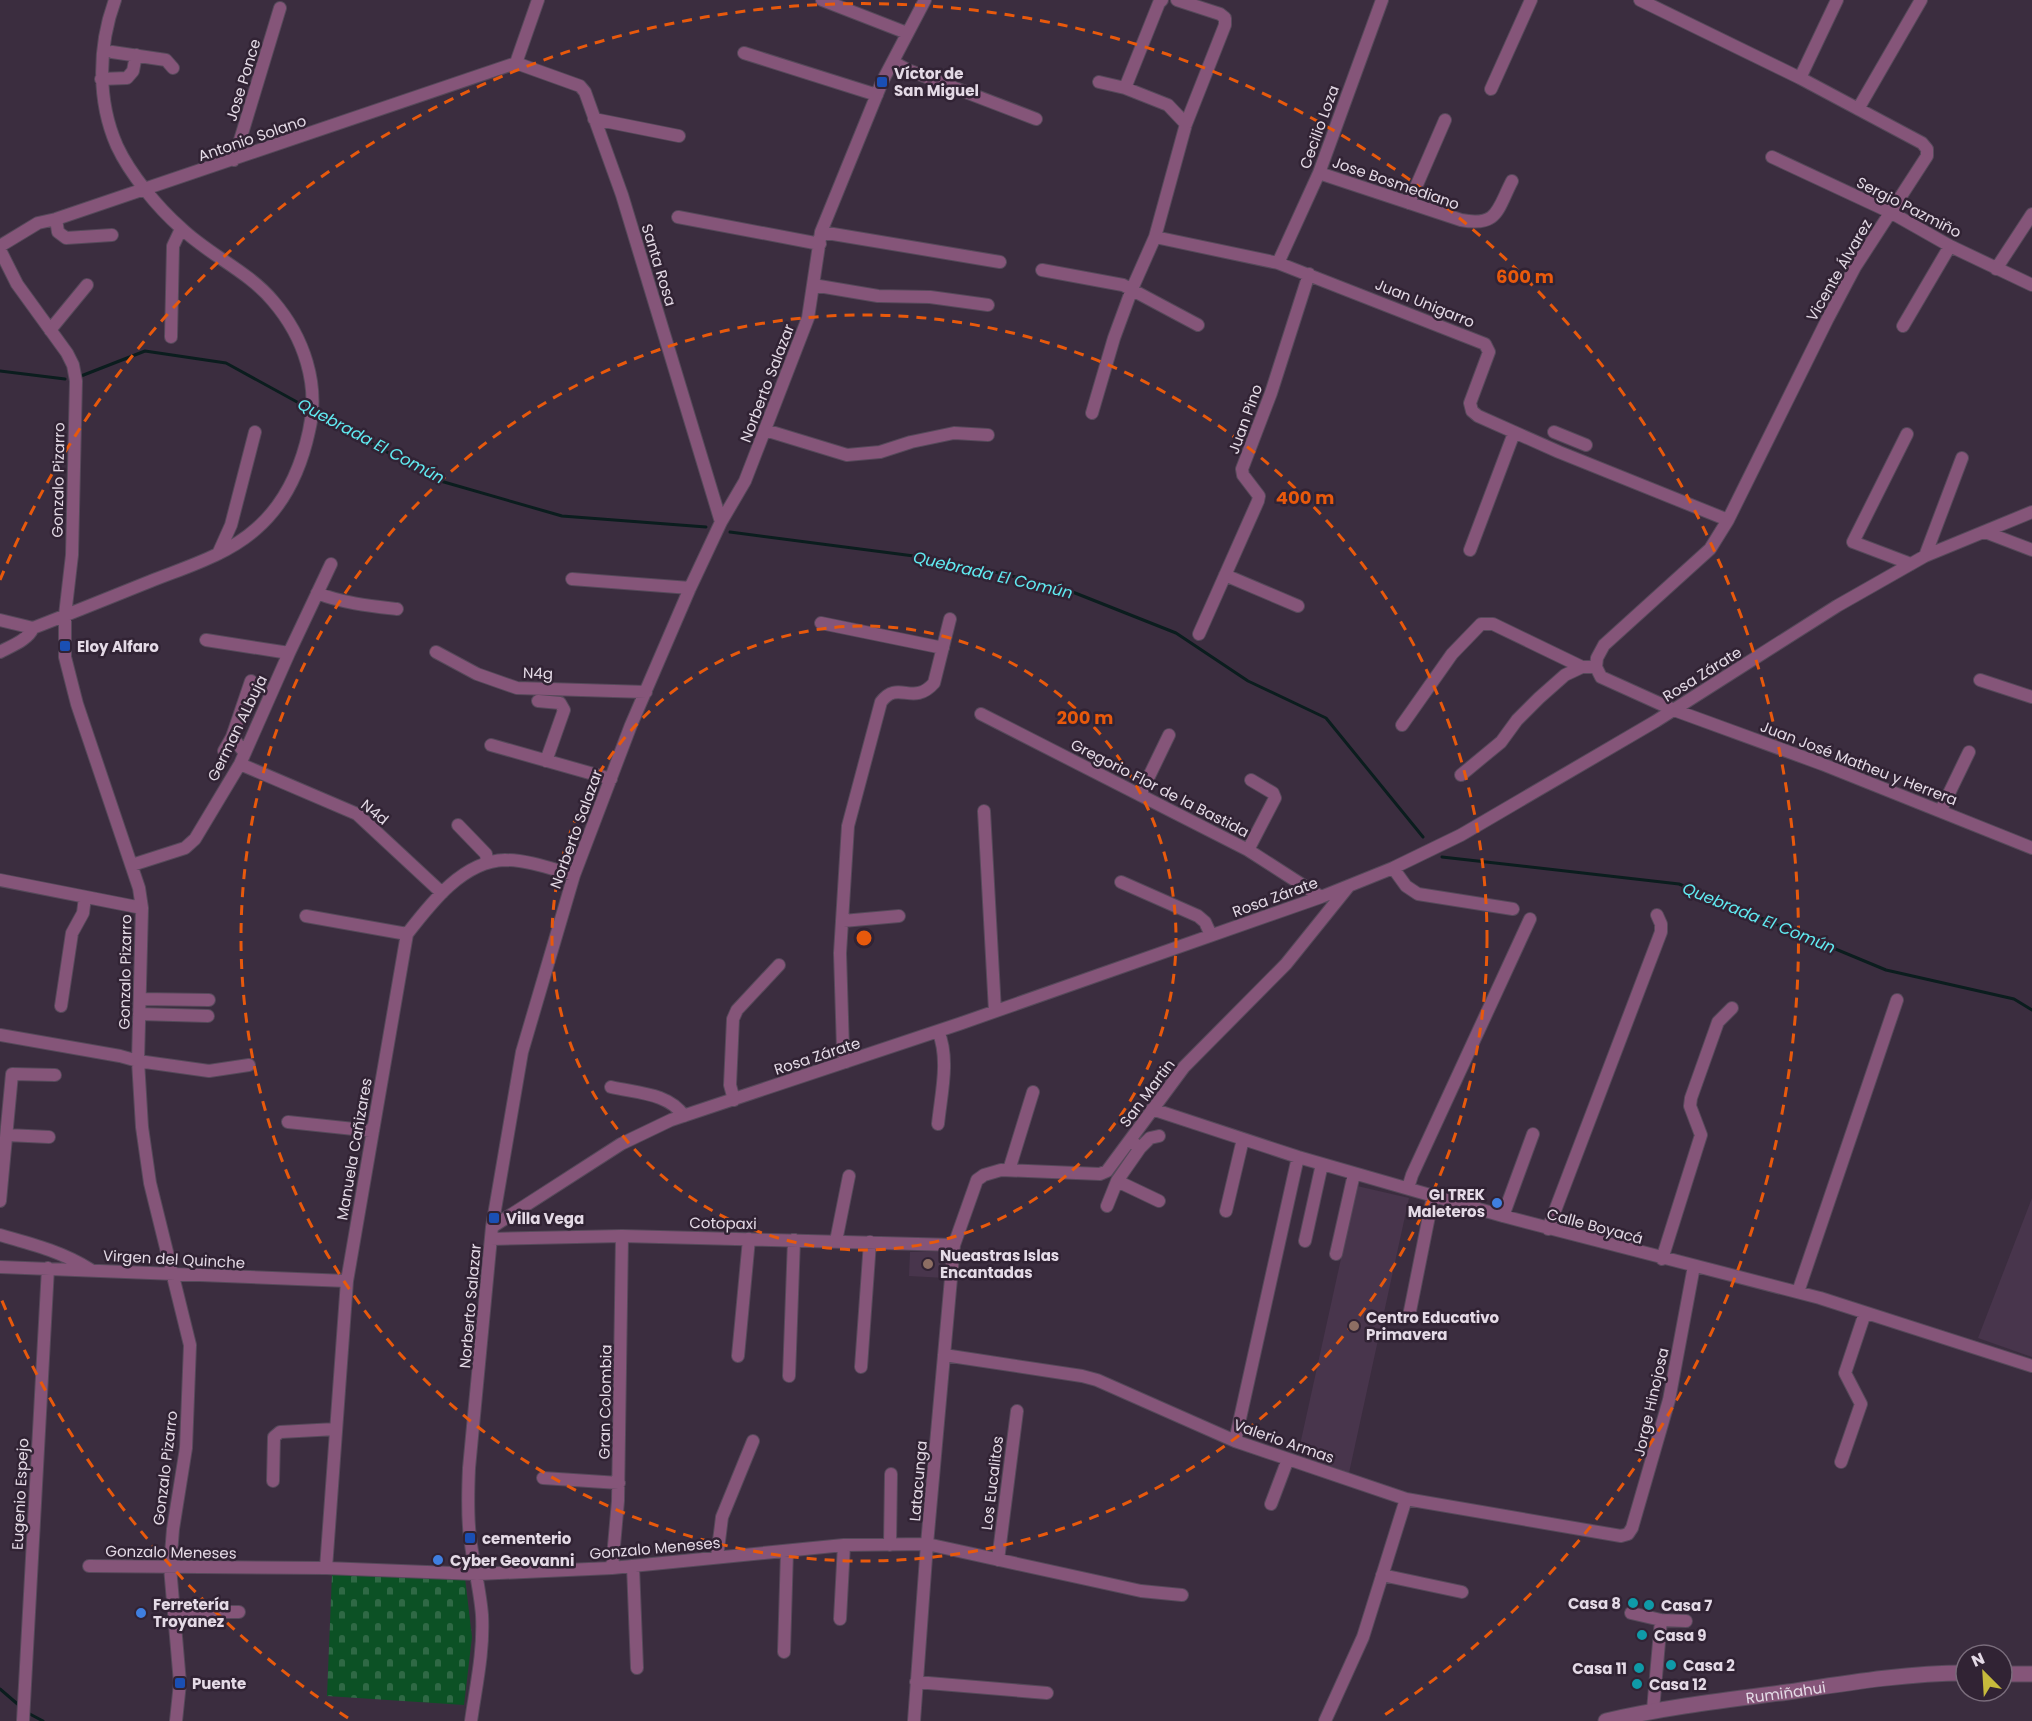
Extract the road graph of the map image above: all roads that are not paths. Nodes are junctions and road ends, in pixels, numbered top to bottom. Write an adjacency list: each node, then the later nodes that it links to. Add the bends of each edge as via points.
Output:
1 (115, 0): 21 (street)
2 (538, 0): 18 (street)
3 (822, 0): 13 (street)
4 (925, 0): 13 (street, Norberto Salazar)
5 (1162, 0): 23 (street)
6 (1177, 0): 30 (street, via 1225,18)
7 (1382, 0): 34 (street, Cecilio Loza)
8 (1531, 0): 24 (street)
9 (1640, 0): 20 (street, Vicente Álvarez)
10 (1837, 0): 20 (street)
11 (1921, 0): 26 (street)
12 (280, 8): 33 (street, Jose Ponce)
13 (907, 33): 17 (street, Norberto Salazar)
14 (112, 52): 16 (street)
15 (744, 53): 25 (street)
16 (136, 55): 19 (street, via 166,60); 21 (street, via 133,71 127,78)
17 (893, 62): 25 (street, Norberto Salazar); 28 (street)
18 (516, 63): 27 (street, Santa Rosa, via 580,86); 33 (street, Antonio Solano)
19 (173, 68)
20 (1800, 78): 26 (street, Vicente Álvarez)
21 (101, 79): 36 (street, via 118,147)
22 (1099, 82): 23 (street)
23 (1125, 88): 30 (street, via 1167,105)
24 (1491, 89)
25 (877, 95): 45 (street, Norberto Salazar)
26 (1858, 109): 38 (street, Vicente Álvarez, via 1927,149)
27 (594, 119): 31 (street); 77 (street, Santa Rosa, via 622,195)
28 (1036, 119)
29 (1445, 120): 37 (street)
30 (1186, 124): 44 (street)
31 (679, 136)
32 (1772, 157): 38 (street, Sergio Pazmiño)
33 (234, 160): 36 (street, Antonio Solano)
34 (1319, 173): 37 (street, Jose Bosmediano); 50 (street, Cecilio Loza)
35 (1512, 181): 37 (street, Jose Bosmediano, via 1493,217 1484,223 1461,220)
36 (146, 189): 41 (street, Antonio Solano); 42 (street)
37 (1409, 203)
38 (1890, 212): 47 (street, Sergio Pazmiño); 76 (street, Vicente Álvarez, via 1827,320)
39 (2032, 214): 51 (street)
40 (678, 218): 45 (street)
41 (56, 219): 43 (street, via 58,232 66,238); 46 (street, Antonio Solano, via 38,223)
42 (181, 229): 63 (street, via 173,246); 81 (street, via 272,299 298,339 312,381 312,421 293,480 271,515)
43 (112, 235)
44 (1155, 237): 50 (street, Juan Unigarro); 58 (street)
45 (820, 238): 49 (street); 56 (street, Norberto Salazar)
46 (0, 246)
47 (1950, 246): 51 (street, Sergio Pazmiño); 61 (street)
48 (0, 250): 52 (street, Gonzalo Pizarro)
49 (1000, 262)
50 (1278, 263): 54 (street, Juan Unigarro)
51 (1996, 269): 57 (street, Sergio Pazmiño)
52 (4, 270): 62 (street, Gonzalo Pizarro)
53 (1042, 270): 58 (street)
54 (1309, 274): 68 (street, Juan Unigarro, via 1485,344 1489,352 1470,403 1472,411); 85 (street, Juan Pino, via 1242,469 1259,496)
55 (87, 285): 62 (street)
56 (813, 285): 59 (street, via 878,296 930,297); 65 (street, Norberto Salazar, via 808,318)
57 (2032, 285)
58 (1132, 289): 60 (street); 64 (street)
59 (988, 305)
60 (1198, 325)
61 (1903, 326)
62 (50, 330): 91 (street, Gonzalo Pizarro, via 67,353 76,381 72,555)
63 (171, 337)
64 (1092, 413)
65 (765, 430): 70 (street, via 847,455 880,452 954,433); 77 (street, Norberto Salazar, via 745,481)
66 (255, 432): 81 (street, via 231,525)
67 (1554, 432): 71 (street)
68 (1514, 433): 73 (street, Juan Unigarro); 79 (street)
69 (1907, 434): 84 (street, via 1853,542)
70 (988, 435)
71 (1566, 438): 72 (street); 73 (street)
72 (1587, 445)
73 (1559, 452): 76 (street, Juan Unigarro)
74 (1962, 458): 82 (street)
75 (2032, 512): 78 (street, Rosa Zárate)
76 (1728, 520): 103 (street, Vicente Álvarez, via 1710,549 1604,645 1597,658)
77 (721, 522): 87 (street, Norberto Salazar)
78 (1985, 532): 80 (street); 82 (street, Rosa Zárate)
79 (1470, 550)
80 (2032, 550)
81 (218, 554): 91 (street)
82 (1925, 556): 84 (street, Rosa Zárate)
83 (331, 564): 88 (street, German ALbuja)
84 (1911, 564): 109 (street, Rosa Zárate, via 1837,606)
85 (1225, 575): 89 (street); 96 (street, Juan Pino)
86 (572, 579): 87 (street)
87 (690, 588): 106 (street, Norberto Salazar)
88 (317, 593): 90 (street); 101 (street, German ALbuja)
89 (1298, 606)
90 (397, 609)
91 (65, 615): 95 (street); 129 (street, Gonzalo Pizarro, via 69,680)
92 (950, 619): 98 (street)
93 (0, 620): 95 (street)
94 (821, 622): 98 (street)
95 (33, 628): 99 (street, via 24,639)
96 (1199, 634)
97 (206, 640): 101 (street)
98 (943, 648): 144 (street, via 934,684 928,690 914,694 894,692 881,702 848,826)
99 (0, 652)
100 (436, 652): 106 (street, N4g, via 477,674 517,688)
101 (289, 653): 117 (street, German ALbuja)
102 (1582, 667): 103 (street); 111 (street, via 1493,624 1481,624 1452,654); 119 (street, via 1565,675 1517,720 1501,742)
103 (1598, 672): 109 (street)
104 (1980, 680): 107 (street)
105 (252, 681): 113 (street)
106 (646, 692): 120 (street, Norberto Salazar)
107 (2032, 698)
108 (538, 701): 118 (street, via 560,703 564,710)
109 (1674, 710): 123 (street, Juan José Matheu y Herrera); 130 (street, Rosa Zárate, via 1461,835)
110 (981, 714): 122 (street, Gregorio Flor de la Bastida)
111 (1402, 725)
112 (1169, 735): 122 (street)
113 (232, 737): 115 (street); 117 (street)
114 (491, 745): 118 (street)
115 (225, 751)
116 (1969, 752): 123 (street)
117 (243, 758): 129 (street, German ALbuja, via 195,839 185,848); 135 (street, N4d, via 357,814)
118 (546, 761): 120 (street)
119 (1461, 774)
120 (610, 779): 131 (street, Norberto Salazar)
121 (1251, 780): 127 (street, via 1275,798)
122 (1140, 795): 127 (street, Gregorio Flor de la Bastida)
123 (1941, 810): 126 (street, Juan José Matheu y Herrera)
124 (984, 811): 153 (street)
125 (458, 825): 128 (street, via 486,854)
126 (2032, 848)
127 (1248, 850): 137 (street, Gregorio Flor de la Bastida)
128 (487, 862): 131 (street, via 530,863); 135 (street, via 470,870)
129 (132, 865): 138 (street, Gonzalo Pizarro)
130 (1393, 868): 134 (street, Rosa Zárate); 139 (street, via 1406,886 1418,894)
131 (574, 875): 190 (street, Norberto Salazar, via 522,1052)
132 (0, 880): 136 (street)
133 (1121, 882): 146 (street, via 1198,916)
134 (1348, 886): 137 (street, Rosa Zárate); 165 (street, San Martin, via 1286,964 1184,1067)
135 (442, 893): 145 (street)
136 (85, 897): 138 (street); 151 (street, via 83,913 72,933)
137 (1321, 897): 146 (street, Rosa Zárate)
138 (142, 908): 148 (street, Gonzalo Pizarro)
139 (1513, 909)
140 (1657, 915): 189 (street, via 1661,932)
141 (306, 916): 145 (street)
142 (899, 916): 144 (street)
143 (1530, 919): 182 (street)
144 (843, 921): 159 (street, via 840,953)
145 (407, 934): 169 (street, Manuela Cañizares)
146 (1211, 936): 153 (street, Rosa Zárate)
147 (779, 965): 164 (street, via 734,1019 730,1085)
148 (140, 999): 149 (street); 154 (street, Gonzalo Pizarro)
149 (210, 1000)
150 (1897, 1000): 207 (street)
151 (61, 1006)
152 (1732, 1008): 200 (street, via 1718,1022 1690,1102 1701,1135)
153 (995, 1011): 156 (street, Rosa Zárate)
154 (139, 1014): 155 (street); 158 (street, Gonzalo Pizarro)
155 (208, 1016)
156 (938, 1031): 159 (street, Rosa Zárate); 168 (street, via 945,1059)
157 (0, 1035): 158 (street)
158 (138, 1061): 160 (street, via 209,1071); 205 (street, Gonzalo Pizarro, via 150,1183)
159 (846, 1062): 164 (street, Rosa Zárate)
160 (249, 1065)
161 (55, 1075): 170 (street, via 12,1074)
162 (611, 1087): 166 (street, via 667,1100)
163 (1033, 1092): 178 (street)
164 (734, 1100): 166 (street, Rosa Zárate)
165 (1152, 1109): 174 (street, Calle Boyacá); 175 (street, San Martin)
166 (684, 1116): 190 (street, Rosa Zárate, via 621,1144)
167 (288, 1122): 169 (street)
168 (938, 1124)
169 (373, 1131): 206 (street, Manuela Cañizares)
170 (7, 1134): 173 (street); 184 (street)
171 (1533, 1134): 188 (street)
172 (1159, 1136): 175 (street)
173 (49, 1137)
174 (1242, 1139): 176 (street, Calle Boyacá); 187 (street)
175 (1135, 1144): 178 (street, San Martin, via 1100,1174); 181 (street)
176 (1298, 1157): 177 (street, Calle Boyacá); 218 (street)
177 (1322, 1164): 179 (street, Calle Boyacá); 196 (street)
178 (1009, 1170): 198 (street, San Martin, via 991,1172 977,1180)
179 (1354, 1174): 182 (street, Calle Boyacá); 199 (street)
180 (849, 1176): 195 (street)
181 (1117, 1181): 185 (street); 186 (street)
182 (1408, 1188): 183 (street, Calle Boyacá)
183 (1433, 1196): 188 (street, Calle Boyacá); 209 (street)
184 (0, 1201)
185 (1159, 1201)
186 (1107, 1206)
187 (1226, 1210)
188 (1503, 1216): 189 (street, Calle Boyacá)
189 (1548, 1229): 200 (street, Calle Boyacá)
190 (492, 1233): 192 (street, Cotopaxi); 239 (street, Norberto Salazar, via 467,1505)
191 (0, 1235): 204 (street, via 39,1245)
192 (622, 1236): 193 (street, Cotopaxi); 224 (street, Gran Colombia)
193 (749, 1239): 194 (street, Cotopaxi); 211 (street)
194 (794, 1240): 195 (street, Cotopaxi); 214 (street)
195 (836, 1241): 197 (street, Cotopaxi)
196 (1305, 1241)
197 (870, 1242): 198 (street, Cotopaxi); 213 (street)
198 (954, 1245): 210 (street, Latacunga)
199 (1335, 1254)
200 (1662, 1259): 201 (street, Calle Boyacá)
201 (1694, 1266): 207 (street, Calle Boyacá); 227 (street, Jorge Hinojosa, via 1669,1400 1652,1465 1632,1528)
202 (0, 1267): 203 (street, Virgen del Quinche)
203 (48, 1268): 204 (street, Virgen del Quinche); 258 (street, Eugenio Espejo)
204 (91, 1270): 205 (street, Virgen del Quinche)
205 (172, 1275): 206 (street, Virgen del Quinche); 236 (street, Gonzalo Pizarro, via 190,1345 186,1448)
206 (347, 1281): 216 (street, Manuela Cañizares)
207 (1798, 1292): 208 (street, Calle Boyacá)
208 (1865, 1312): 212 (street, Calle Boyacá); 220 (street, via 1845,1373 1861,1404)
209 (1409, 1316)
210 (944, 1355): 218 (street, Valerio Armas, via 1097,1380); 228 (street, Latacunga)
211 (738, 1356)
212 (2032, 1366)
213 (861, 1367)
214 (789, 1376)
215 (1017, 1411): 233 (street, Los Eucalitos)
216 (336, 1429): 223 (street, via 276,1434); 237 (street, Manuela Cañizares)
217 (753, 1441): 232 (street, via 722,1517)
218 (1235, 1441): 219 (street, Valerio Armas)
219 (1288, 1459): 225 (street, Valerio Armas); 226 (street)
220 (1840, 1462)
221 (891, 1474): 230 (street)
222 (543, 1478): 224 (street)
223 (273, 1481)
224 (619, 1483): 238 (street, Gran Colombia)
225 (1406, 1499): 227 (street, Valerio Armas); 240 (street)
226 (1271, 1504)
227 (1621, 1536)
228 (927, 1544): 230 (street, Gonzalo Meneses); 233 (street, Gonzalo Meneses); 254 (street, Latacunga)
229 (844, 1545): 230 (street, Gonzalo Meneses); 231 (street, Gonzalo Meneses); 246 (street)
230 (890, 1545)
231 (787, 1551): 232 (street, Gonzalo Meneses); 249 (street)
232 (717, 1557): 235 (street, Gonzalo Meneses)
233 (998, 1560): 242 (street, Gonzalo Meneses, via 1141,1591)
234 (89, 1566): 236 (street, Gonzalo Meneses)
235 (633, 1566): 238 (street, Gonzalo Meneses); 250 (street)
236 (170, 1567): 237 (street, Gonzalo Meneses); 243 (street, Gonzalo Pizarro)
237 (326, 1568): 239 (street, Gonzalo Meneses)
238 (612, 1568): 239 (street, Gonzalo Meneses)
239 (477, 1574): 260 (street, Norberto Salazar, via 482,1648)
240 (1382, 1575): 241 (street); 262 (street, via 1363,1637)
241 (1462, 1592)
242 (1182, 1595)
243 (174, 1612): 244 (street); 259 (street, Gonzalo Pizarro, via 180,1683)
244 (239, 1612)
245 (1631, 1613): 247 (street)
246 (840, 1619)
247 (1661, 1620): 248 (street); 256 (street)
248 (1686, 1621)
249 (784, 1652)
250 (637, 1668)
251 (1954, 1673): 256 (street, Rumiñahui, via 1921,1674)
252 (2014, 1674): 253 (street)
253 (2032, 1674)
254 (916, 1682): 255 (street); 261 (street, Latacunga)
255 (1047, 1693)
256 (1653, 1710): 257 (street, Rumiñahui)
257 (1636, 1717): 263 (street, Rumiñahui)
258 (23, 1721)
259 (176, 1721)
260 (471, 1721)
261 (914, 1721)
262 (1325, 1721)
263 (1606, 1721)

